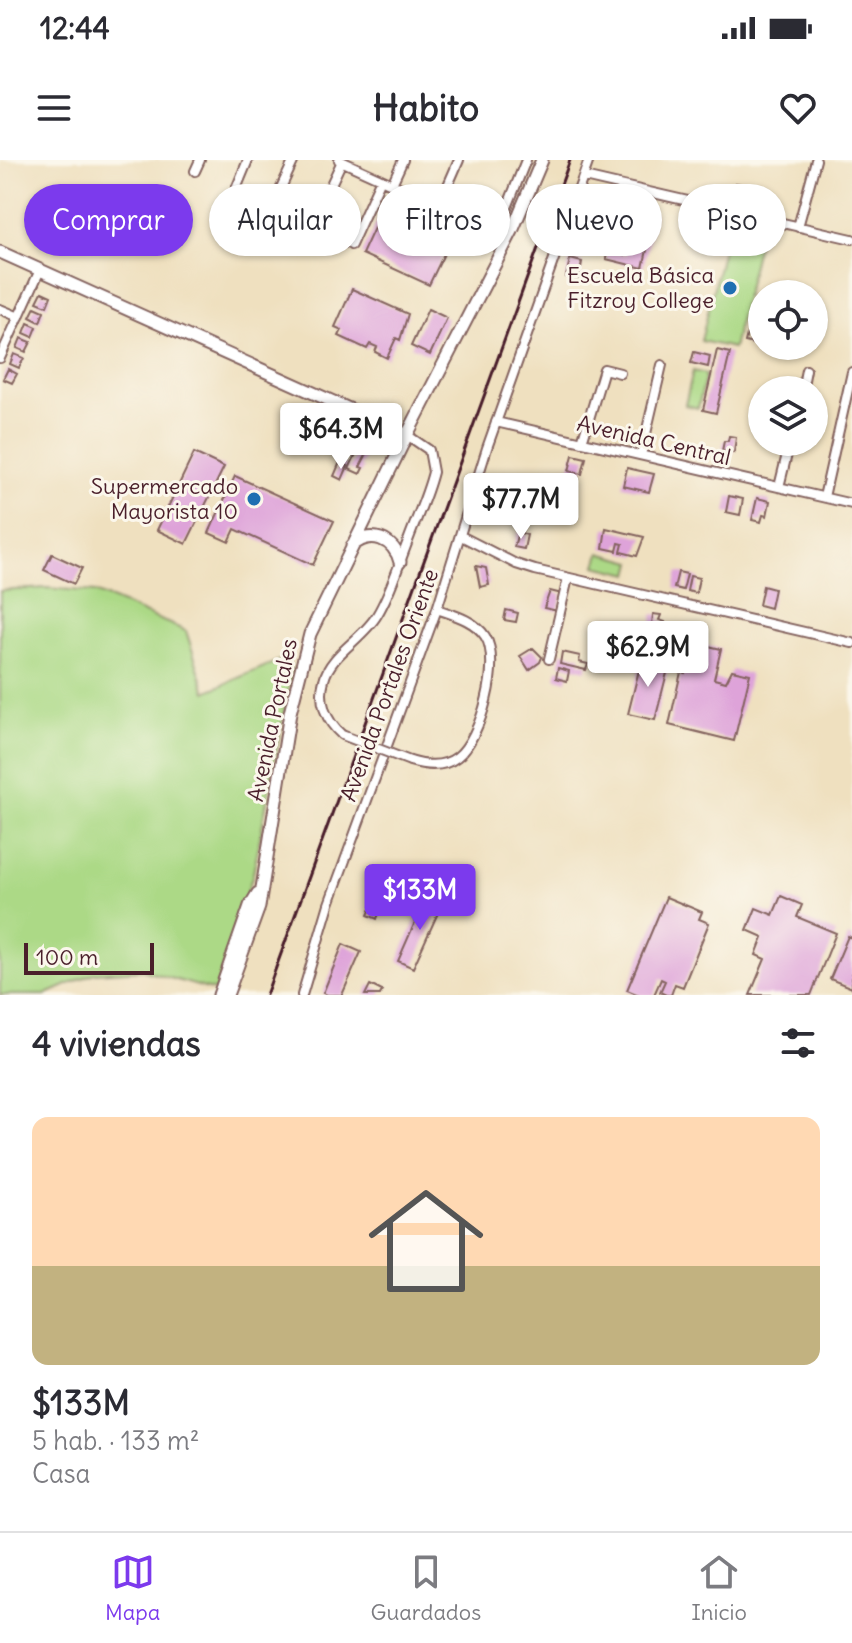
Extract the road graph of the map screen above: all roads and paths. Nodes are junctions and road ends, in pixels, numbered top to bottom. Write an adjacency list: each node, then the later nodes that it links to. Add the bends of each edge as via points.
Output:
1 (200, 160): 11 (street)
2 (248, 160): 14 (street)
3 (294, 160): 15 (street)
4 (403, 160): 17 (street)
5 (459, 160): 18 (street)
6 (526, 160): 19 (street)
7 (542, 160): 34 (main road, Avenida Portales, via 505,245)
8 (589, 160): 12 (street, Avenida Portales Oriente)
9 (816, 160): 21 (street)
10 (345, 161): 13 (street); 16 (street)
11 (195, 171)
12 (584, 177): 21 (street); 33 (street, Avenida Portales Oriente)
13 (381, 179): 17 (street); 20 (street)
14 (238, 184)
15 (283, 184)
16 (333, 184)
17 (392, 184)
18 (449, 184)
19 (510, 200)
20 (361, 223)
21 (798, 227): 22 (street)
22 (852, 239)
23 (0, 252): 24 (main road)
24 (40, 270): 26 (street); 34 (main road)
25 (0, 309): 26 (street)
26 (19, 317): 27 (street)
27 (0, 358)
28 (662, 365): 36 (street)
29 (806, 370): 32 (street)
30 (852, 372): 39 (street)
31 (620, 373): 35 (street, via 604,369)
32 (805, 376)
33 (496, 422): 35 (street, Avenida Central); 41 (street, Avenida Portales Oriente)
34 (407, 435): 42 (main road, Avenida Portales); 43 (street, Avenida Portales, via 426,446 433,466)
35 (582, 442): 36 (street, Avenida Central)
36 (641, 455): 38 (street, Avenida Central)
37 (787, 456): 38 (street)
38 (779, 487): 39 (street, Avenida Central)
39 (824, 497): 40 (street, Avenida Central)
40 (852, 504)
41 (461, 536): 44 (street, via 516,564); 45 (street, Avenida Portales Oriente)
42 (352, 546): 43 (main road, via 379,538 393,546); 48 (main road, Avenida Portales, via 302,659)
43 (400, 562): 45 (street, Avenida Portales, bridge, via 377,616 325,676 324,708 342,735 410,761 438,765 461,754 492,675 491,650 481,632)
44 (568, 578): 46 (street); 47 (street)
45 (437, 609): 51 (street, Avenida Portales Oriente, via 329,904)
46 (852, 643)
47 (549, 659)
48 (260, 889): 49 (main road, Avenida Portales); 50 (main road, Avenida Portales, via 259,907)
49 (219, 995)
50 (227, 995)
51 (302, 995)

